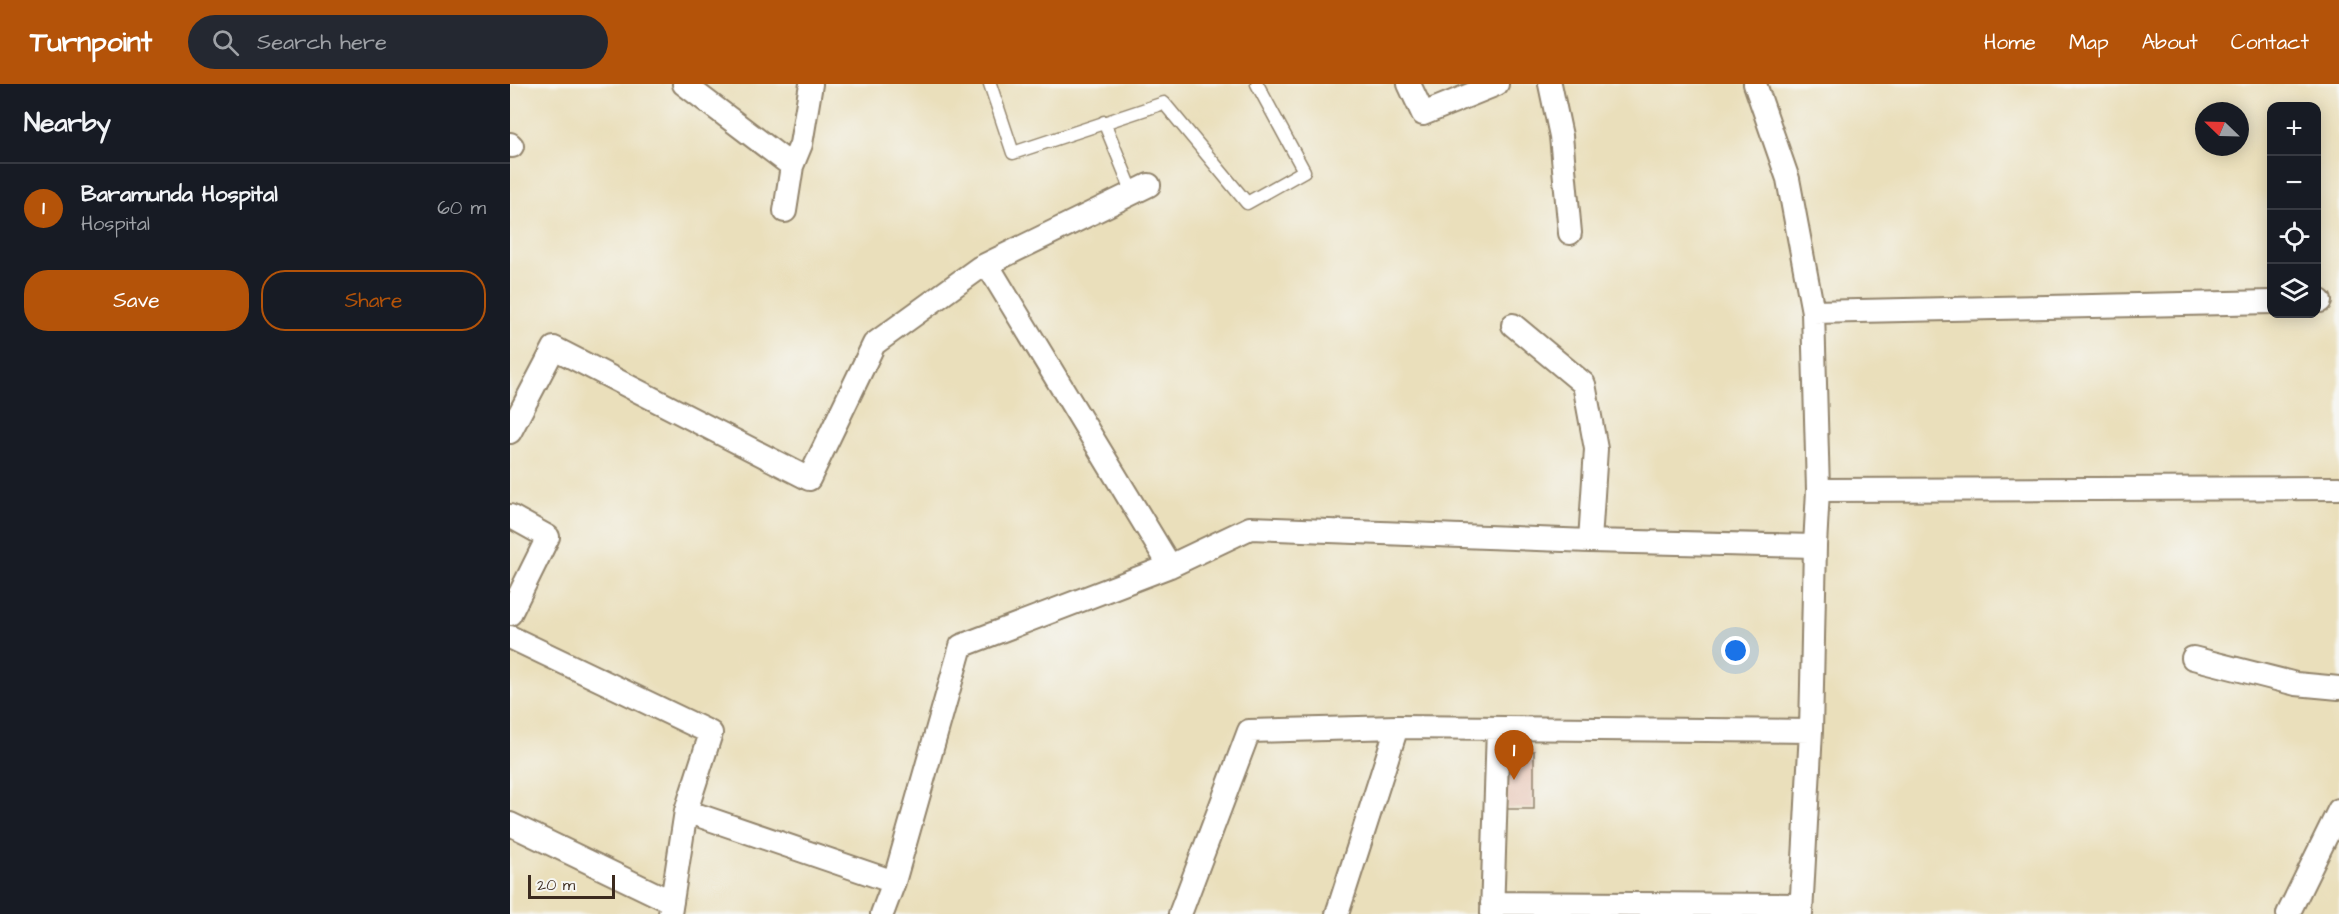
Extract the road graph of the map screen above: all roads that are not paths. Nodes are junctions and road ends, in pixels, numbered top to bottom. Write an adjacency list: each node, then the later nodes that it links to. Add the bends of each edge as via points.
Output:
1 (684, 84): 10 (street)
2 (811, 84): 10 (street, via 801,144)
3 (990, 84): 9 (lane, via 1013,153)
4 (1257, 84): 9 (lane, via 1304,171 1247,203 1164,104)
5 (1409, 84): 6 (street, via 1423,114)
6 (1497, 84)
7 (1550, 84): 13 (street, via 1561,136)
8 (1755, 84): 16 (street, via 1788,179)
9 (1104, 122): 11 (lane)
10 (792, 166): 12 (street)
11 (1141, 189): 14 (street)
12 (786, 211)
13 (1570, 233)
14 (987, 264): 18 (street, via 874,344 809,479 554,348); 24 (street)
15 (2267, 302): 16 (street)
16 (1814, 312): 20 (street)
17 (1513, 325): 22 (street, via 1584,384 1596,448)
18 (510, 432)
19 (2339, 488): 20 (street)
20 (1818, 490): 23 (street)
21 (510, 516): 25 (street, via 548,537)
22 (1590, 541): 23 (street); 24 (street, via 1250,528)
23 (1815, 546): 31 (street)
24 (1170, 566): 35 (street, via 962,646)
25 (510, 614)
26 (510, 637): 33 (street, via 711,734)
27 (2193, 658): 28 (street, via 2296,684)
28 (2339, 688)
29 (1397, 727): 30 (street); 40 (street, via 1249,731); 41 (street)
30 (1498, 728): 31 (street); 37 (street)
31 (1811, 730): 38 (street)
32 (2339, 810): 42 (street)
33 (687, 811): 35 (street); 36 (street)
34 (510, 824): 36 (street)
35 (894, 882): 39 (street)
36 (671, 908)
37 (1492, 909): 38 (street)
38 (1801, 910)
39 (882, 914)
40 (1180, 914)
41 (1337, 914)
42 (2288, 914)

